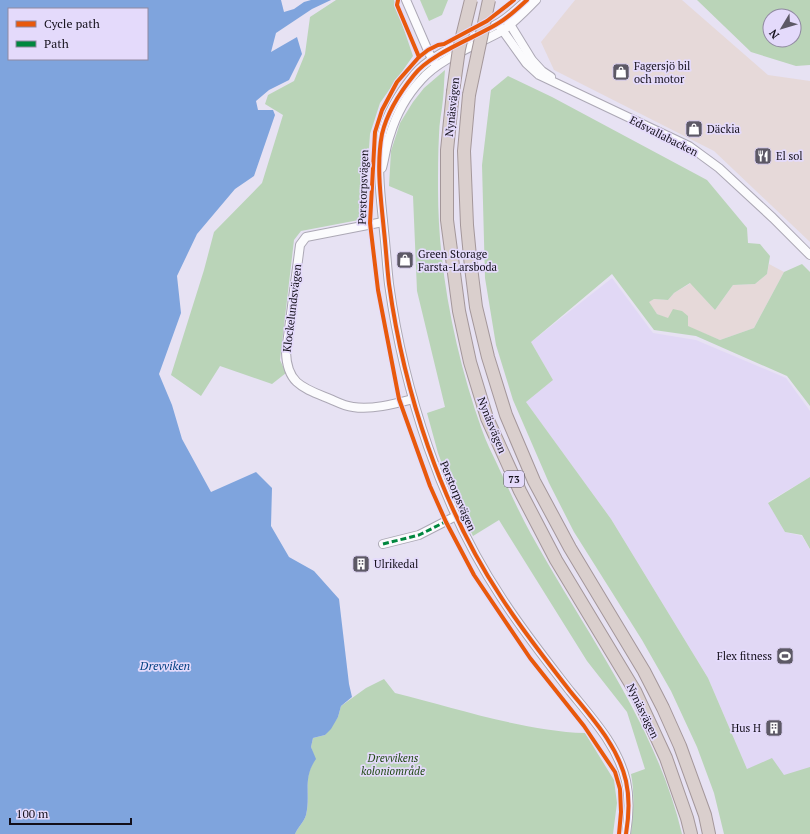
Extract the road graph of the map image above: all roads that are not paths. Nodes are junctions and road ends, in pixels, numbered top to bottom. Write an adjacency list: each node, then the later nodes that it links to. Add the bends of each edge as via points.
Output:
1 (406, 0): 8 (street)
2 (471, 0): 16 (highway, Nynäsvägen / 73, bridge, via 452,92 447,150 447,220 458,311 470,362 487,418 520,491 556,560 635,691 666,758)
3 (489, 0): 17 (highway, Nynäsvägen / 73, bridge, via 469,94 464,151 470,266 488,357 504,408 538,488 663,708 680,746)
4 (527, 0): 6 (street, Perstorpsvägen)
5 (536, 0): 6 (street, Perstorpsvägen, via 518,19)
6 (508, 21): 7 (street, Perstorpsvägen); 9 (street, Edsvallabacken, via 532,60)
7 (500, 27): 8 (street, Perstorpsvägen); 9 (street, Edsvallabacken, via 534,71)
8 (435, 62): 10 (street, Perstorpsvägen, via 407,98 389,136 380,176)
9 (559, 84): 11 (street, Edsvallabacken, via 689,146 719,168)
10 (383, 222): 12 (street, Perstorpsvägen, via 397,333); 12 (street, Klockelundsvägen, via 306,237 300,244 286,366 303,388 353,407 375,407)
11 (810, 255)
12 (413, 399): 13 (street, Perstorpsvägen, via 432,458)
13 (456, 516): 14 (street, via 420,535); 15 (street, Perstorpsvägen, via 500,597 615,751 626,780 629,814)
14 (383, 544)
15 (626, 834)
16 (691, 834)
17 (709, 834)

